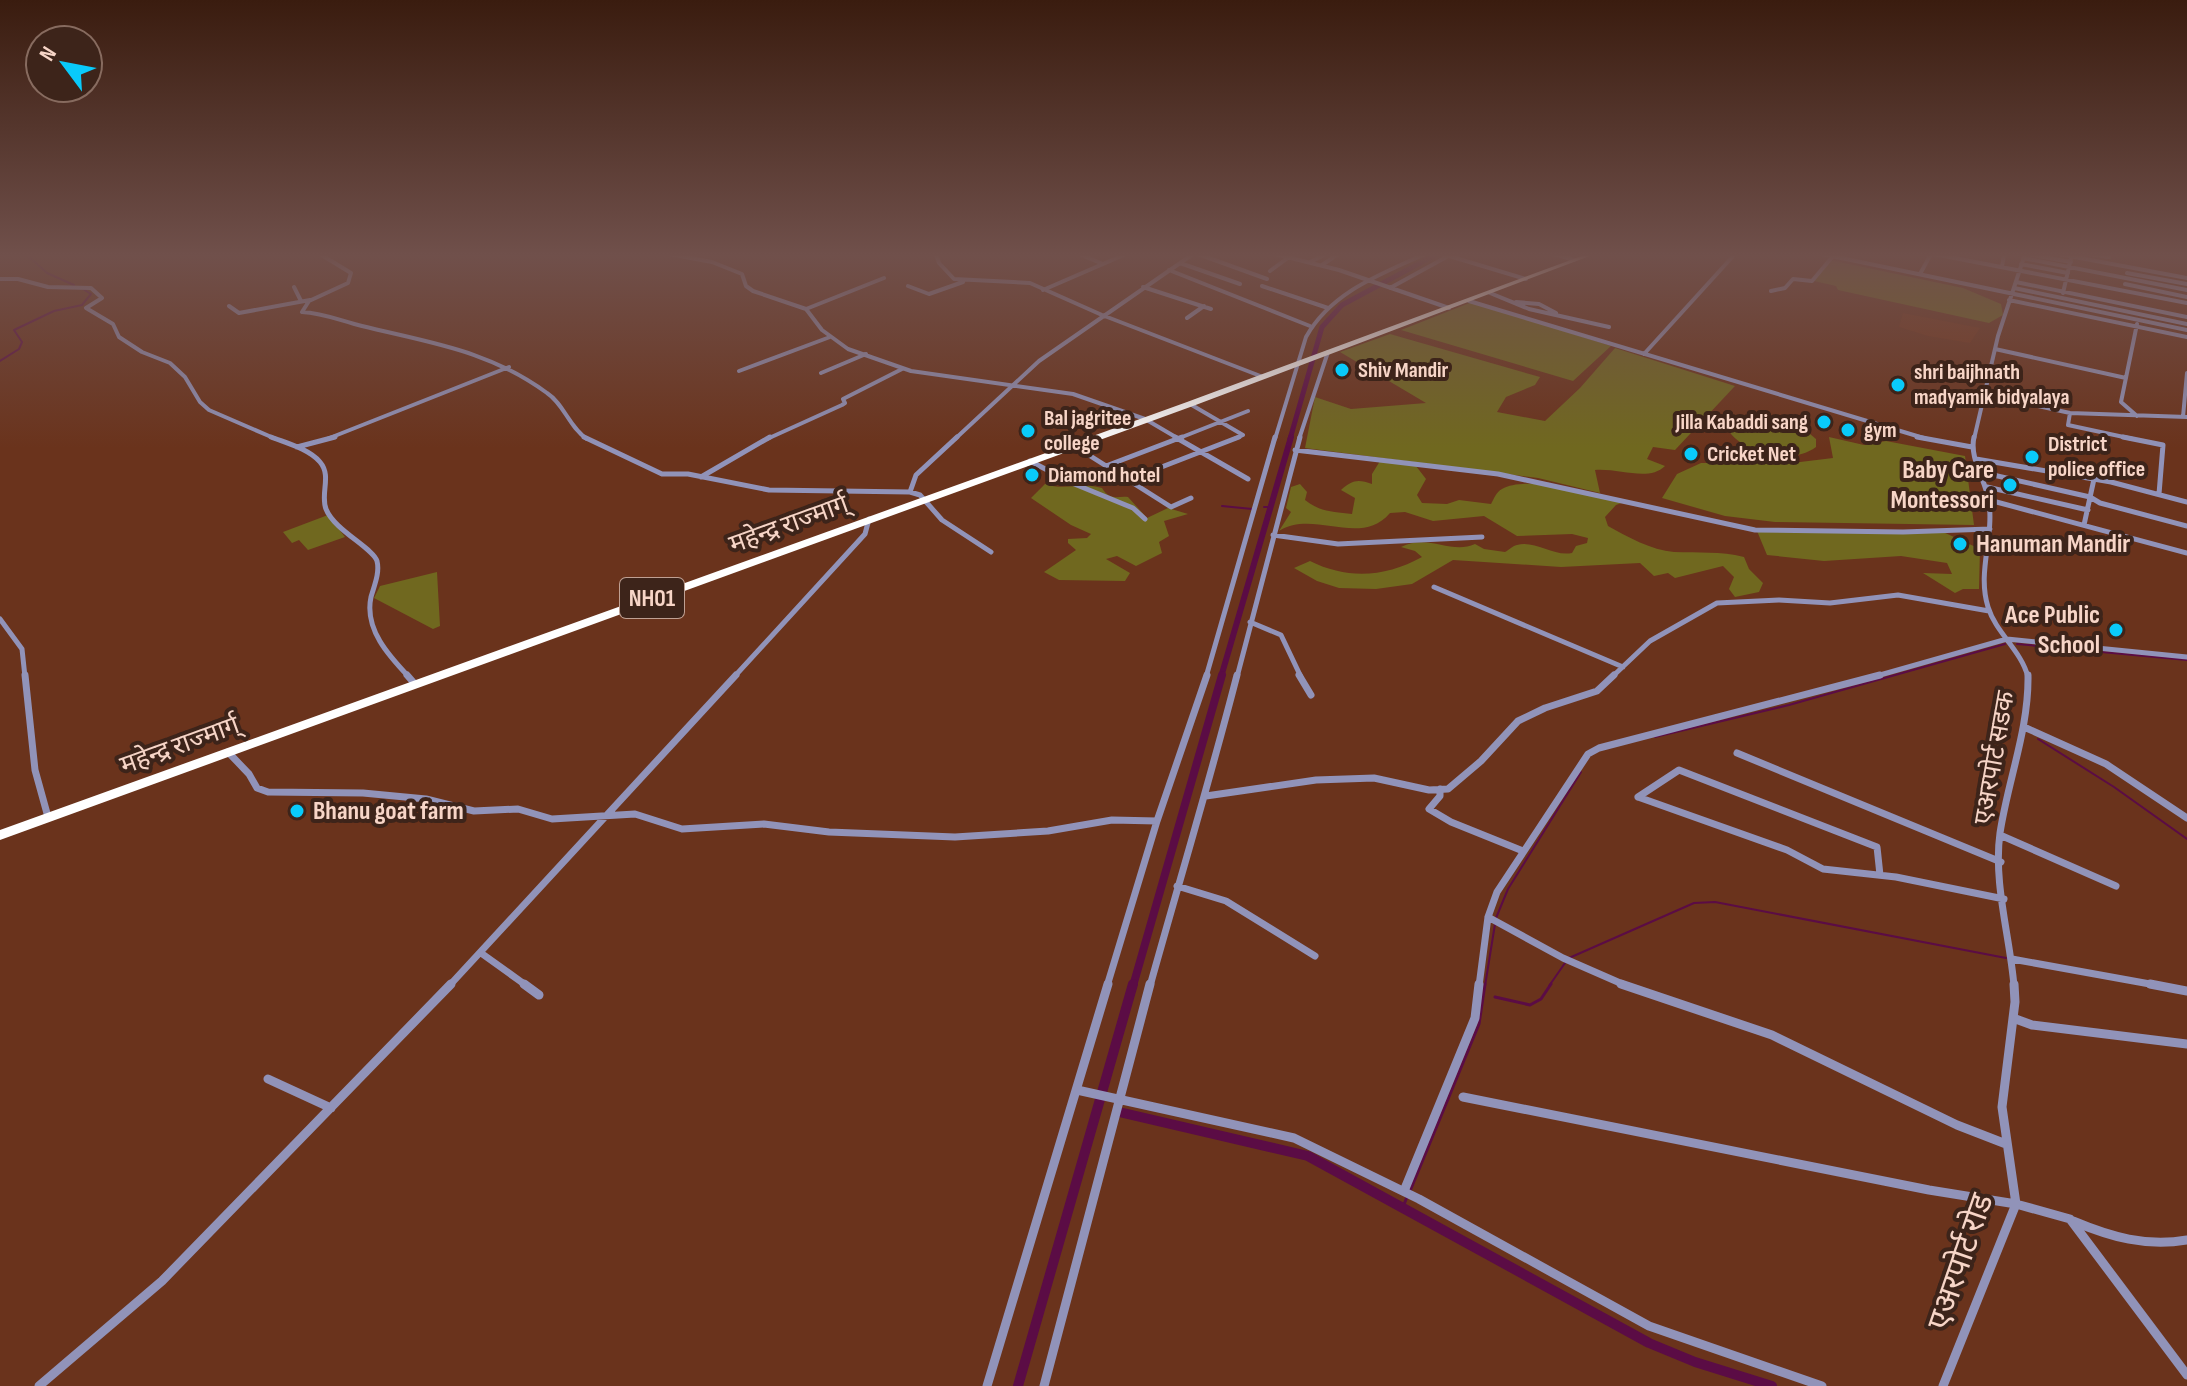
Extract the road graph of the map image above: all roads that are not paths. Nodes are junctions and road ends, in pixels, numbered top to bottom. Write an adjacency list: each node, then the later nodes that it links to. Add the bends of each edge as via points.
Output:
1 (104, 319): 46 (street, via 119,337 170,363 214,413)
2 (340, 319): 28 (street, via 473,352)
3 (814, 319): 21 (street)
4 (1097, 319): 35 (street)
5 (1112, 319): 33 (street)
6 (1292, 319): 17 (street)
7 (1317, 319): 17 (street)
8 (1419, 319): 24 (highway, महेन्द्र राज्मार्ग् / NH01)
9 (1527, 319): 26 (street)
10 (1578, 319): 18 (street)
11 (1676, 319): 26 (street)
12 (2004, 319): 23 (street)
13 (2101, 319): 19 (street)
14 (2138, 319): 19 (street); 20 (street)
15 (2162, 319): 16 (street)
16 (2187, 324)
17 (1310, 326): 27 (street)
18 (1609, 327)
19 (2136, 327): 22 (street); 34 (street)
20 (2187, 330)
21 (830, 337): 25 (street); 30 (street)
22 (2187, 337)
23 (1995, 349): 34 (street); 36 (street)
24 (1325, 352): 27 (highway, महेन्द्र राज्मार्ग् / NH01); 48 (street)
25 (866, 354): 29 (street); 31 (street)
26 (1644, 354): 47 (street, via 1918,437)
27 (1300, 362): 33 (highway, महेन्द्र राज्मार्ग् / NH01); 93 (street)
28 (509, 367): 46 (street); 54 (street, via 551,395 584,437 654,472)
29 (902, 369): 35 (street); 54 (street)
30 (739, 371)
31 (821, 373)
32 (2187, 373): 41 (street)
33 (1263, 377): 37 (highway, महेन्द्र राज्मार्ग् / NH01)
34 (2126, 378): 40 (street, via 2121,402)
35 (1011, 385): 42 (street, via 1073,394); 59 (street, via 916,475)
36 (1984, 394): 39 (street); 47 (street)
37 (1190, 404): 42 (highway, महेन्द्र राज्मार्ग् / NH01); 43 (street)
38 (1248, 411): 43 (street)
39 (2070, 413): 40 (street); 60 (street, via 2068,425 2163,445)
40 (2137, 416): 41 (street)
41 (2185, 417)
42 (1145, 419): 44 (street); 45 (highway, महेन्द्र राज्मार्ग् / NH01)
43 (1222, 423): 44 (street); 49 (street, via 1243,435)
44 (1179, 438): 49 (street); 52 (street)
45 (1073, 445): 51 (highway, महेन्द्र राज्मार्ग् / NH01); 52 (street)
46 (297, 447): 83 (street, via 314,455 326,472 326,509 377,561 370,601 373,629)
47 (1972, 447): 50 (street, एअरपोर्ट सडक)
48 (1295, 450): 71 (street, via 1524,478 1755,530); 72 (street)
49 (1201, 452): 55 (street); 57 (street)
50 (1976, 459): 53 (street, एअरपोर्ट सडक); 56 (street)
51 (1030, 461): 62 (highway, महेन्द्र राज्मार्ग् / NH01); 68 (street, via 1133,508)
52 (1106, 466): 57 (street)
53 (1980, 472): 58 (street, एअरपोर्ट सडक); 64 (street)
54 (701, 477): 59 (street, via 769,490)
55 (1248, 479)
56 (2094, 479): 60 (street); 64 (street)
57 (1128, 480): 61 (street, via 1171,507)
58 (1987, 487): 63 (street, एअरपोर्ट सडक); 66 (street)
59 (910, 492): 62 (street)
60 (2159, 494): 65 (street)
61 (1191, 498)
62 (923, 499): 67 (highway, महेन्द्र राज्मार्ग् / NH01); 74 (street, via 935,515)
63 (1989, 500): 69 (street); 71 (street, एअरपोर्ट सडक)
64 (2091, 500): 66 (street); 70 (street)
65 (2187, 502)
66 (2088, 510): 69 (street)
67 (869, 519): 83 (highway, महेन्द्र राज्मार्ग् / NH01); 90 (street, via 865,534)
68 (1145, 519)
69 (2084, 525): 75 (street)
70 (2187, 526)
71 (1990, 529): 77 (street, एअरपोर्ट सडक, via 1982,580)
72 (1273, 535): 73 (street, via 1338,544); 79 (street)
73 (1482, 537)
74 (991, 552)
75 (2187, 553)
76 (1434, 587): 82 (street)
77 (1989, 611): 80 (street, एअरपोर्ट सडक); 82 (street, via 1898,595 1830,603 1717,603 1650,641)
78 (0, 619): 91 (street, via 22,649 35,770)
79 (1250, 622): 84 (street, via 1281,635); 89 (street)
80 (2007, 639): 81 (street); 85 (street, एअरपोर्ट सडक, via 2028,677); 96 (street, via 1599,748 1582,760)
81 (2187, 657)
82 (1623, 667): 88 (street, via 1597,691 1518,721 1481,761 1448,789)
83 (414, 683): 86 (highway, महेन्द्र राज्मार्ग् / NH01)
84 (1311, 695)
85 (2024, 727): 92 (street, via 2106,764); 95 (street, एअरपोर्ट सडक)
86 (228, 752): 90 (street, via 257,788 268,792 363,793 426,799 474,811 518,809 552,819); 91 (highway, महेन्द्र राज्मार्ग् / NH01)
87 (1737, 753): 97 (street)
88 (1440, 789): 89 (street, via 1374,778 1331,779); 96 (street, via 1429,809)
89 (1206, 796): 99 (street)
90 (608, 815): 93 (street, via 635,814 682,829 764,824 955,837 1048,831 1112,820); 103 (street)
91 (48, 817): 94 (highway, महेन्द्र राज्मार्ग् / NH01)
92 (2187, 818)
93 (1157, 821): 111 (street)
94 (0, 835)
95 (2000, 835): 97 (street, एअरपोर्ट सडक); 100 (street)
96 (1523, 851): 102 (street)
97 (2001, 862): 101 (street, एअरपोर्ट सडक)
98 (1880, 875): 98 (street, via 1833,874 1787,850 1638,797 1679,770 1877,847); 101 (street)
99 (1177, 886): 104 (street, via 1226,901); 113 (street)
100 (2116, 886)
101 (2004, 899): 105 (street, एअरपोर्ट सडक)
102 (1488, 917): 115 (street, via 1620,984 1772,1035); 116 (street, via 1475,1018)
103 (481, 953): 107 (street); 114 (street)
104 (1315, 956)
105 (2012, 960): 106 (street); 108 (street, एअरपोर्ट रोड)
106 (2187, 991)
107 (539, 995)
108 (2013, 1018): 109 (street, via 2032,1025); 115 (street, एअरपोर्ट रोड, via 2002,1107)
109 (2187, 1044)
110 (268, 1079): 114 (street)
111 (1081, 1091): 113 (street); 122 (street)
112 (1463, 1097): 117 (street)
113 (1118, 1100): 116 (street, via 1294,1138); 123 (street)
114 (331, 1108): 121 (street, via 162,1281)
115 (2006, 1144): 117 (street, एअरपोर्ट रोड)
116 (1405, 1192): 124 (street, via 1649,1326)
117 (2016, 1204): 118 (street); 125 (street, एअरपोर्ट रोड)
118 (2070, 1219): 119 (street, via 2129,1242); 120 (street)
119 (2187, 1240)
120 (2187, 1375)
121 (39, 1386)
122 (987, 1386)
123 (1044, 1386)
124 (1822, 1386)
125 (1943, 1386)

